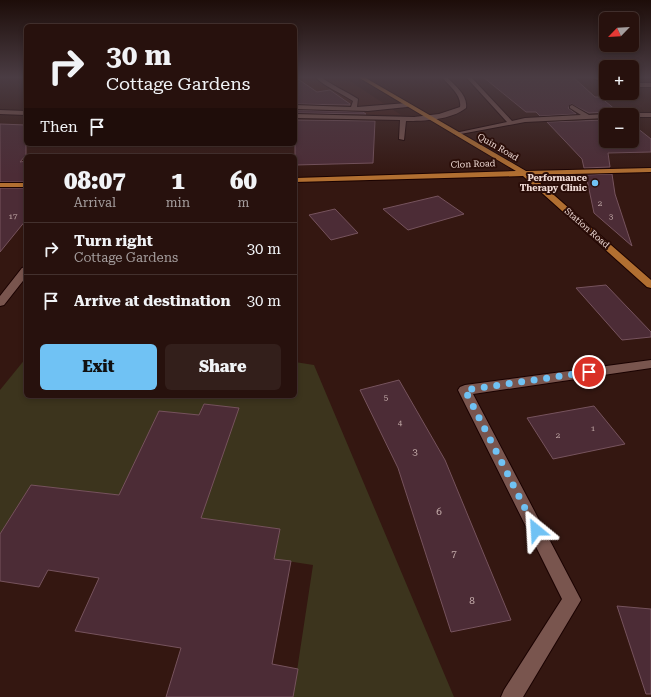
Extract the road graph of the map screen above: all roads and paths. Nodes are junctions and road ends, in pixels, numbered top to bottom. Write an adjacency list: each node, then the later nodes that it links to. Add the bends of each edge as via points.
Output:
1 (415, 110): 13 (main road, Quin Road)
2 (460, 110): 13 (street)
3 (498, 110): 14 (street)
4 (576, 110): 11 (street)
5 (0, 112): 6 (street)
6 (24, 113)
7 (651, 115): 10 (street)
8 (297, 116): 12 (street)
9 (599, 116): 11 (street)
10 (639, 116)
11 (588, 117): 14 (street)
12 (403, 118): 13 (street); 16 (street)
13 (429, 118): 15 (main road, Quin Road)
14 (510, 122): 15 (street)
15 (457, 134): 18 (main road, Quin Road)
16 (402, 139)
17 (651, 170): 18 (main road, Clon Road)
18 (523, 172): 19 (main road, Clon Road); 23 (main road, Station Road)
19 (297, 180)
20 (0, 185): 21 (main road)
21 (24, 185)
22 (24, 273): 24 (street)
23 (651, 285)
24 (0, 303)
25 (651, 364): 26 (street, via 465,390 572,600)
26 (511, 697)

